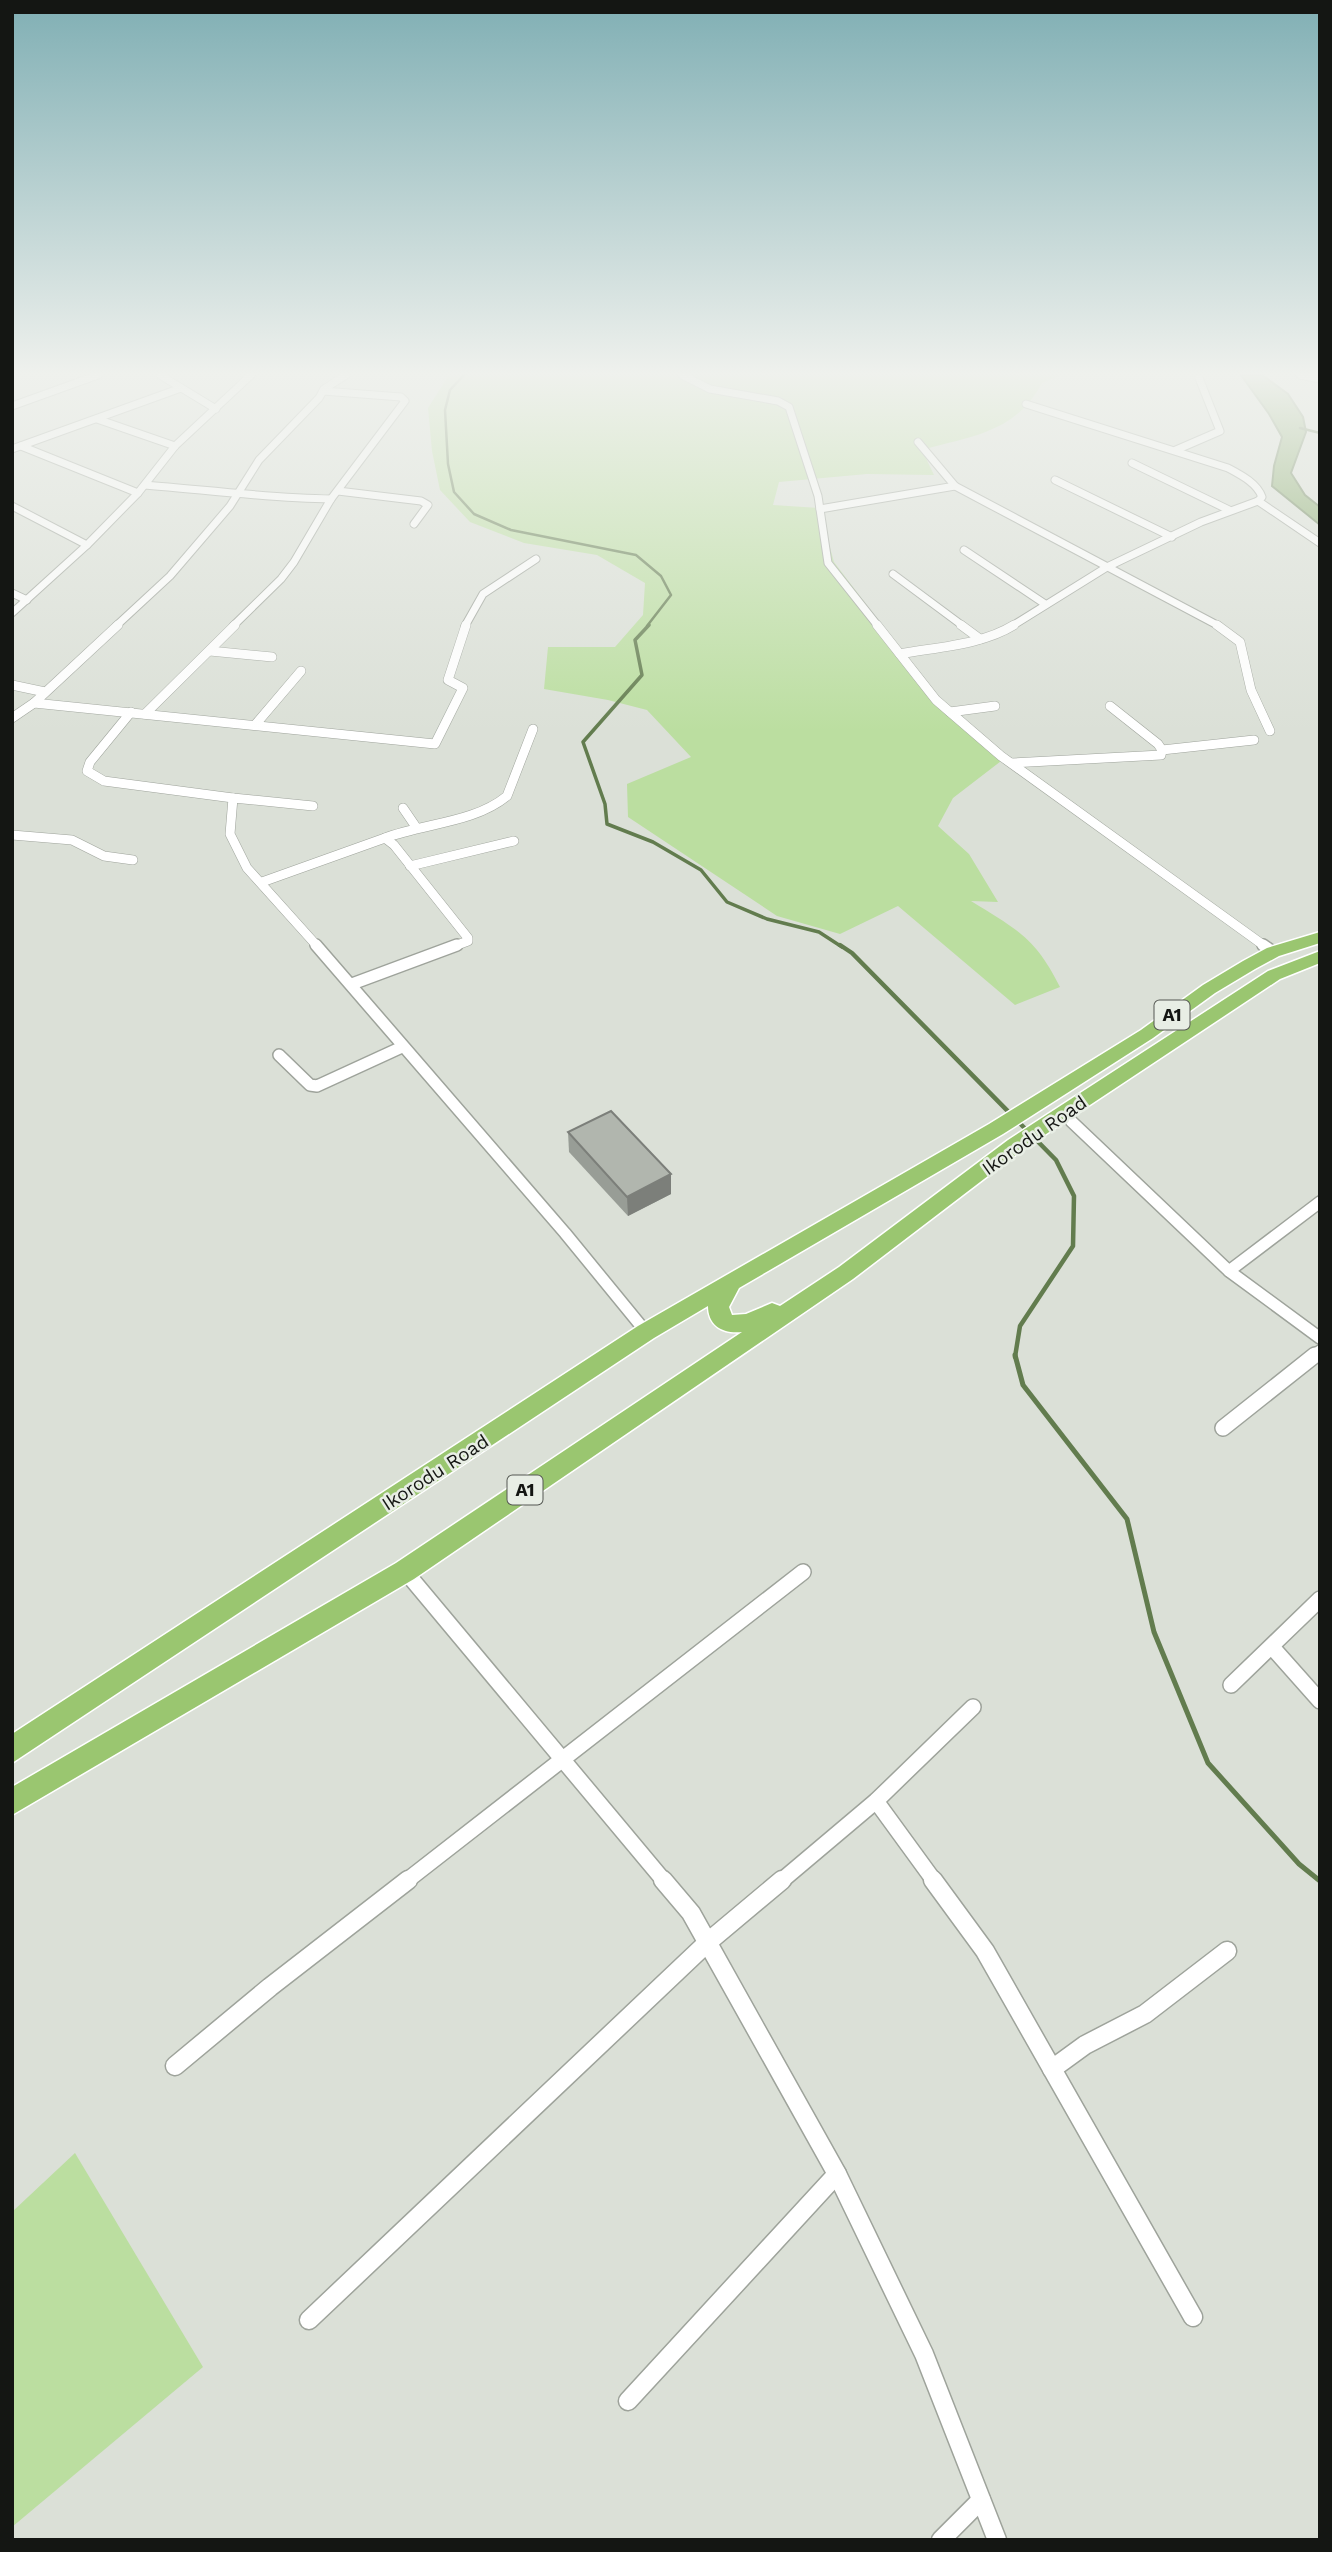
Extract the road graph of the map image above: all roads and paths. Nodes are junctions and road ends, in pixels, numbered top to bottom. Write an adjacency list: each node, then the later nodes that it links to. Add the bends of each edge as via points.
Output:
1 (137, 494): 20 (street)
2 (238, 494): 35 (street, via 170,576)
3 (250, 494): 12 (street)
4 (335, 494): 12 (street)
5 (364, 494): 17 (street, via 428,505)
6 (815, 494): 15 (street)
7 (907, 494): 15 (street)
8 (970, 494): 23 (street)
9 (1084, 494): 18 (street)
10 (1196, 494): 16 (street)
11 (1262, 494): 13 (street)
12 (331, 499): 30 (street, via 281,579)
13 (1258, 501): 16 (street); 19 (street)
14 (12, 506): 20 (street)
15 (820, 509): 31 (street, via 828,563)
16 (1229, 510): 18 (street)
17 (414, 524)
18 (1172, 537): 23 (street)
19 (1320, 543)
20 (87, 545): 26 (street)
21 (964, 550): 27 (street)
22 (536, 559): 43 (street, via 483,594 467,621 448,680 463,688 435,744)
23 (1107, 567): 27 (street); 45 (street, via 1236,637 1251,691)
24 (893, 574): 29 (street)
25 (12, 593): 26 (street)
26 (20, 604): 28 (street)
27 (1045, 604): 29 (street, via 1001,633)
28 (12, 613)
29 (980, 639): 31 (street)
30 (210, 651): 32 (street); 41 (street)
31 (900, 654): 40 (street)
32 (272, 656)
33 (301, 671): 43 (street)
34 (12, 685): 35 (street)
35 (45, 692): 36 (street)
36 (34, 703): 39 (street); 42 (street)
37 (995, 706): 40 (street)
38 (1110, 706): 47 (street)
39 (131, 712): 41 (street); 49 (street, via 90,762 90,775 104,781)
40 (950, 712): 48 (street)
41 (145, 714): 43 (street)
42 (12, 718)
43 (255, 725)
44 (533, 729): 52 (street, via 507,796 499,804 484,812)
45 (1270, 731)
46 (1254, 740): 47 (street)
47 (1162, 750): 48 (street, via 1161,755 1151,757)
48 (1012, 763): 60 (street)
49 (233, 798): 50 (street); 58 (street, via 230,834 247,868)
50 (313, 806)
51 (403, 808): 52 (street)
52 (416, 827): 54 (street)
53 (12, 835): 56 (street, via 72,840 104,856)
54 (385, 838): 57 (street); 58 (street)
55 (514, 841): 57 (street)
56 (133, 860)
57 (410, 866): 62 (street, via 468,941)
58 (262, 882): 62 (street)
59 (1320, 937): 60 (highway, Ikorodu Road / A1)
60 (1273, 952): 69 (highway, Ikorodu Road / A1)
61 (1320, 956): 65 (highway, Ikorodu Road / A1, via 1274,975 1175,1049)
62 (352, 984): 63 (street)
63 (402, 1047): 64 (street, via 317,1086 310,1085); 70 (street)
64 (279, 1055)
65 (1059, 1125): 67 (street); 68 (highway, Ikorodu Road / A1)
66 (1320, 1202): 67 (street)
67 (1229, 1271): 71 (street)
68 (846, 1273): 69 (highway, via 768,1313 731,1324 718,1315 717,1308 720,1296); 74 (highway, Ikorodu Road / A1)
69 (734, 1281): 70 (highway, Ikorodu Road / A1)
70 (646, 1332): 81 (highway, Ikorodu Road / A1)
71 (1320, 1338)
72 (1320, 1351): 73 (street)
73 (1223, 1428)
74 (405, 1571): 82 (street); 84 (highway, Ikorodu Road / A1)
75 (803, 1572): 82 (street)
76 (1320, 1599): 77 (street)
77 (1272, 1647): 78 (street); 79 (street)
78 (1231, 1685)
79 (1320, 1701)
80 (973, 1707): 83 (street)
81 (12, 1750)
82 (564, 1759): 85 (street, via 691,1913); 87 (street)
83 (876, 1801): 85 (street); 88 (street, via 985,1951)
84 (12, 1802)
85 (708, 1942): 89 (street); 91 (street)
86 (1227, 1951): 88 (street, via 1145,2014)
87 (175, 2066)
88 (1052, 2068): 90 (street)
89 (837, 2174): 92 (street); 93 (street, via 924,2354)
90 (1193, 2317)
91 (309, 2320)
92 (628, 2401)
93 (981, 2500): 94 (street); 95 (street)
94 (941, 2540)
95 (997, 2540)

